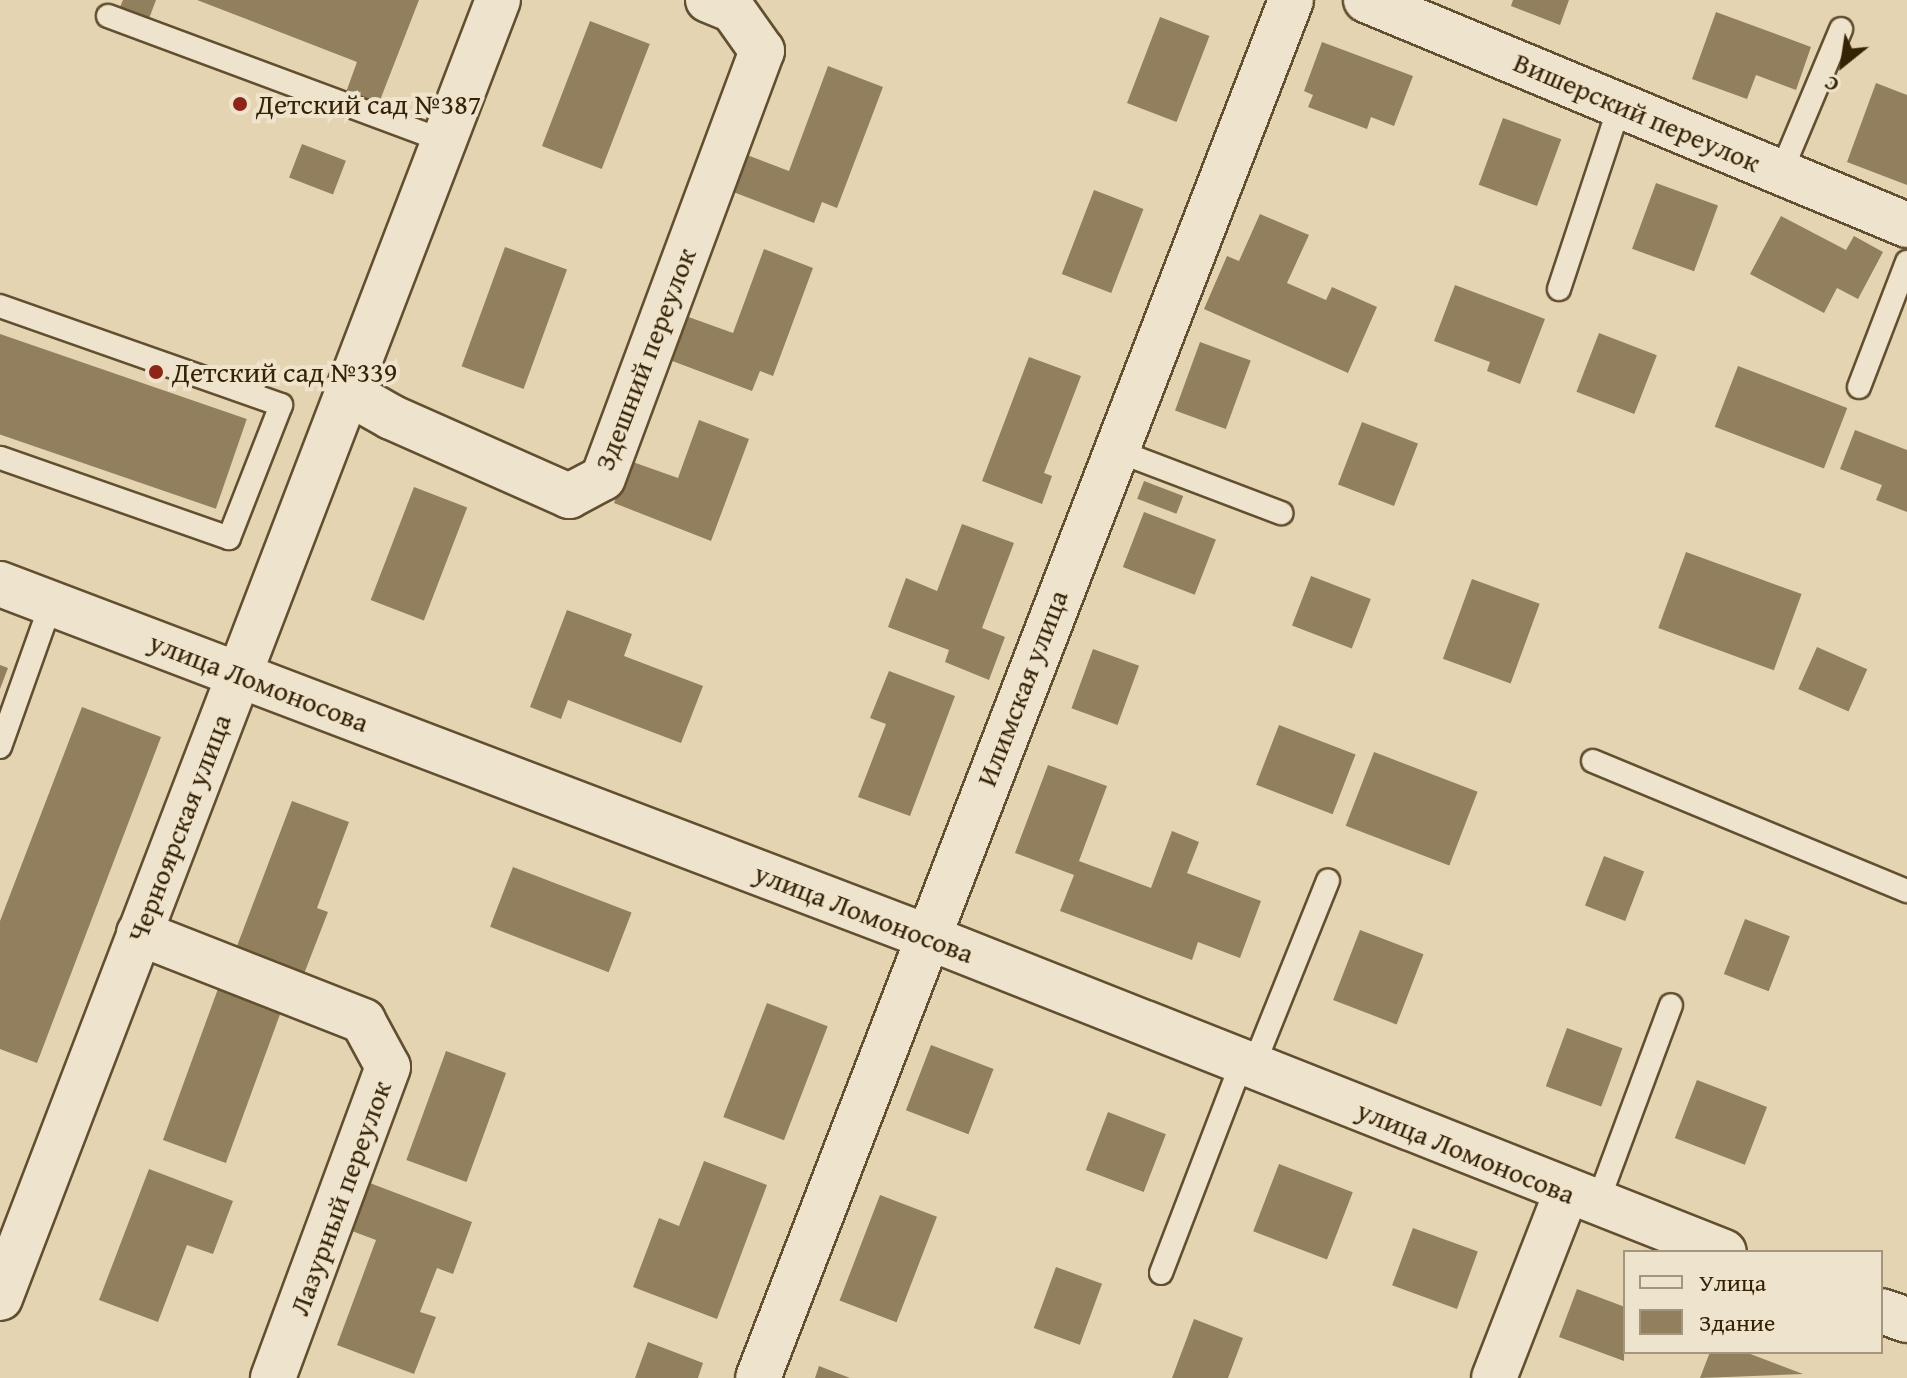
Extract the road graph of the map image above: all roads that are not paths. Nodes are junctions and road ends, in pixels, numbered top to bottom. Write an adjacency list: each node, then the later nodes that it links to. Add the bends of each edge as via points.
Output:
1 (498, 0): 8 (street, Черноярская улица)
2 (708, 0): 15 (street, Здешний переулок, via 733,10 762,51 603,478 569,496)
3 (1291, 0): 16 (street, Илимская улица)
4 (1366, 0): 7 (street, Вишерский переулок)
5 (108, 16): 8 (lane)
6 (1841, 29): 9 (lane)
7 (1620, 105): 9 (street, Вишерский переулок); 12 (lane)
8 (444, 141): 15 (street, Черноярская улица)
9 (1781, 172): 10 (street, Вишерский переулок)
10 (1907, 225)
11 (1907, 262): 14 (lane)
12 (1559, 289)
13 (0, 306): 17 (lane, via 281,405 229,538)
14 (1859, 387)
15 (347, 392): 21 (street, Черноярская улица)
16 (1115, 450): 18 (lane); 27 (street, Илимская улица)
17 (0, 458)
18 (1281, 513)
19 (0, 584): 20 (street, улица Ломоносова)
20 (51, 604): 21 (street, улица Ломоносова); 22 (lane)
21 (239, 674): 26 (street, Черноярская улица); 27 (street, улица Ломоносова)
22 (0, 747)
23 (1593, 761): 25 (lane)
24 (1328, 880): 29 (lane)
25 (1907, 891)
26 (139, 933): 33 (street, Черноярская улица); 36 (street, Лазурный переулок, via 363,1021 388,1067)
27 (925, 936): 29 (street, улица Ломоносова); 37 (street, Илимская улица)
28 (1671, 1005): 30 (lane)
29 (1248, 1064): 30 (street, улица Ломоносова); 32 (lane)
30 (1581, 1199): 31 (street, улица Ломоносова); 38 (street)
31 (1719, 1250)
32 (1161, 1273)
33 (0, 1298)
34 (1883, 1312): 35 (street)
35 (1907, 1320)
36 (273, 1378)
37 (758, 1378)
38 (1494, 1378)

